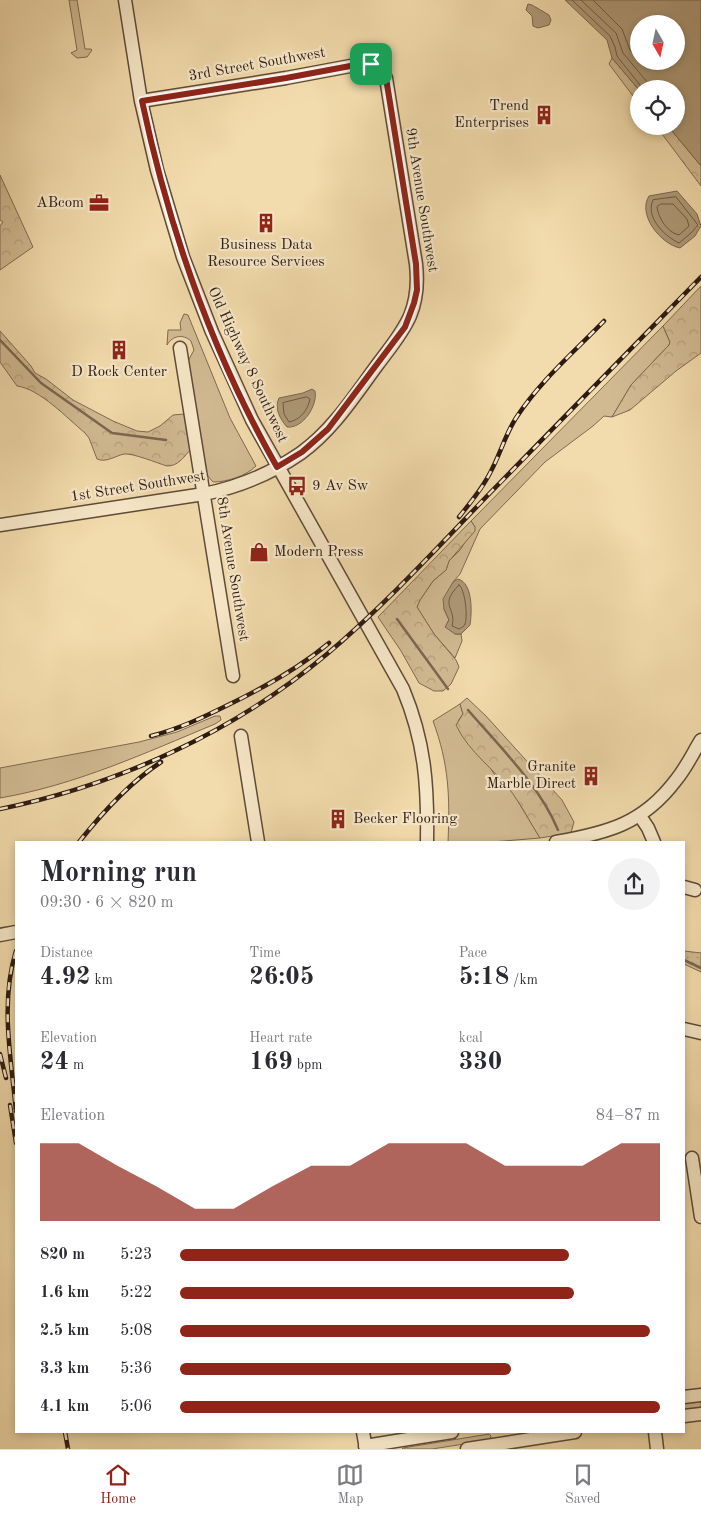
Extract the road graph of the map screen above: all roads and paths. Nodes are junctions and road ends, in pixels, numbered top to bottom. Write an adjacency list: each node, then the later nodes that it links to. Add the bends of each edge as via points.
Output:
1 (125, 0): 3 (street, Old Highway 8 Southwest)
2 (377, 68): 3 (street, 3rd Street Southwest, via 361,64); 5 (street, 9th Avenue Southwest, via 386,78 416,264 414,303 405,327 333,423 308,447)
3 (142, 101): 5 (street, Old Highway 8 Southwest, via 163,192 196,293 252,420)
4 (180, 348): 6 (street, 8th Avenue Southwest)
5 (277, 467): 6 (street, 1st Street Southwest, via 244,483); 13 (street, Old Highway 8 Southwest, via 370,629 414,716 422,746 428,796)
6 (204, 494): 7 (street, 1st Street Southwest); 8 (street, 8th Avenue Southwest)
7 (0, 525)
8 (233, 676)
9 (241, 736): 12 (street)
10 (701, 740): 11 (street, via 677,780)
11 (640, 816): 14 (street, via 607,831); 15 (street)
12 (258, 841)
13 (427, 841)
14 (561, 841)
15 (654, 841)
16 (15, 932): 17 (street)
17 (0, 935)
18 (685, 1029): 19 (street)
19 (701, 1033)
20 (692, 1158): 21 (street)
21 (701, 1217)
22 (701, 1394): 23 (street)
23 (685, 1397)
24 (701, 1414): 25 (street)
25 (685, 1416)
26 (363, 1433): 32 (street)
27 (448, 1433): 31 (street)
28 (562, 1433): 30 (street)
29 (655, 1433): 34 (street)
30 (496, 1438): 33 (street)
31 (393, 1446): 32 (street)
32 (365, 1448)
33 (467, 1449)
34 (657, 1449)

